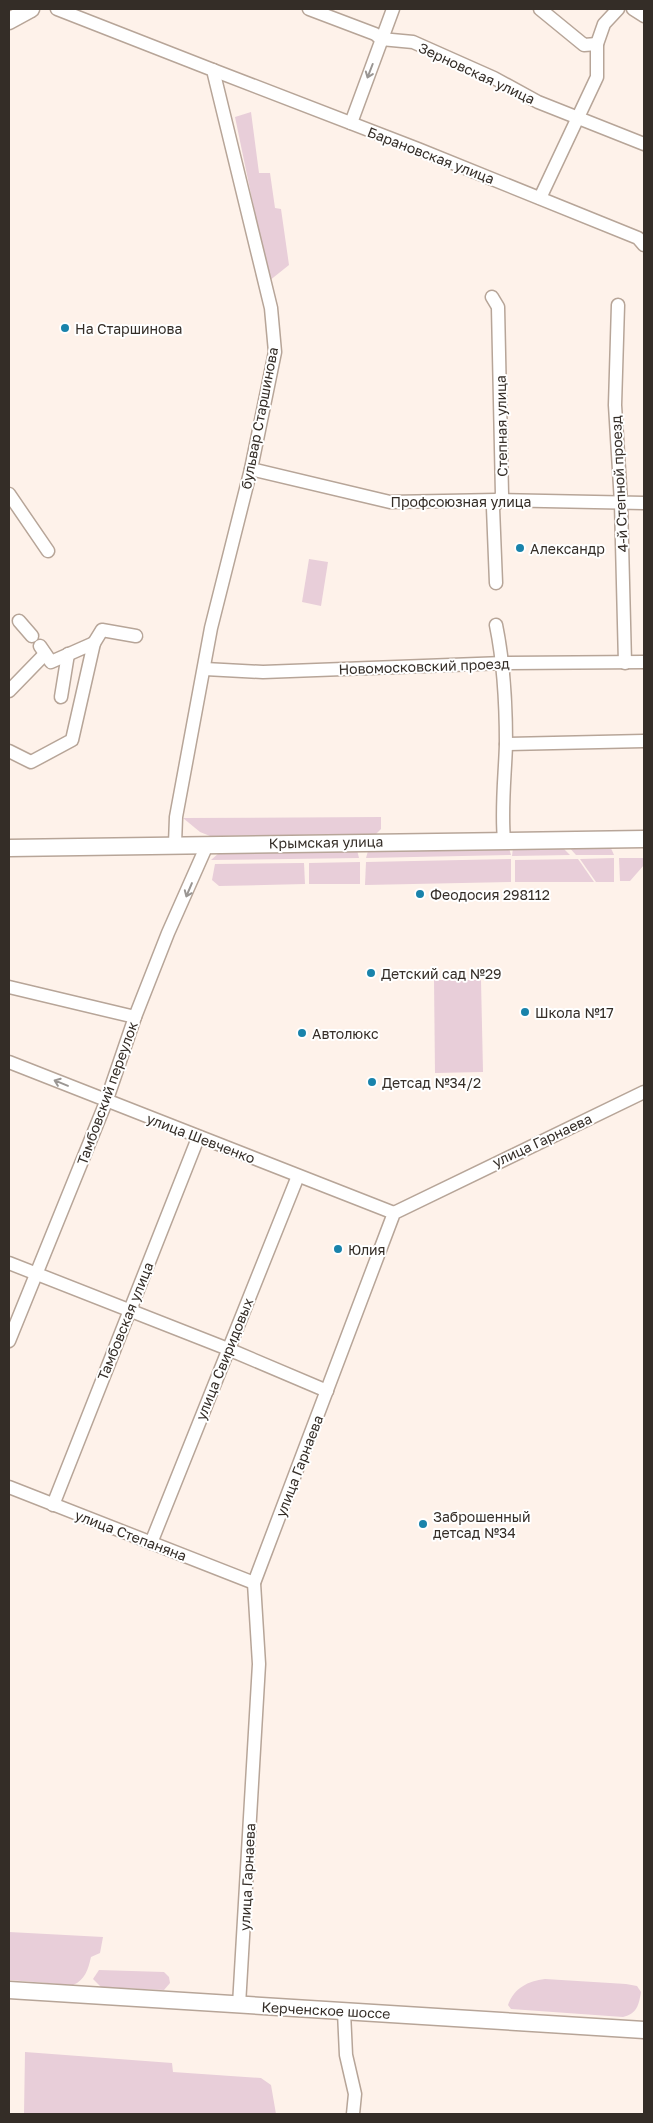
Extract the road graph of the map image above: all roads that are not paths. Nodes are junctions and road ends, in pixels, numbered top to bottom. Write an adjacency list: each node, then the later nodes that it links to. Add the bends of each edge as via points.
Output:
1 (31, 9): 9 (main road)
2 (57, 9): 12 (street)
3 (309, 9): 10 (street, Зерновская улица)
4 (392, 9): 10 (street)
5 (540, 9): 11 (street, via 584,45)
6 (618, 9): 11 (street, via 604,24)
7 (633, 9): 8 (street)
8 (644, 16)
9 (9, 21)
10 (382, 39): 13 (street, Зерновская улица, via 413,42 494,78 538,102); 14 (street, one-way to 14)
11 (598, 44): 13 (street, via 597,77)
12 (213, 70): 14 (street, Барановская улица); 20 (street, бульвар Старшинова, via 271,308 275,352)
13 (578, 116): 15 (street, Зерновская улица); 16 (street)
14 (351, 124): 16 (street, Барановская улица)
15 (644, 144)
16 (540, 198): 17 (street, Барановская улица, via 638,238)
17 (644, 245)
18 (492, 297): 22 (street, Степная улица, via 498,307 502,409 502,495)
19 (618, 304): 23 (street, 4-й Степной проезд, via 615,405)
20 (251, 469): 22 (street, Профсоюзная улица, via 390,502); 36 (street, бульвар Старшинова, via 211,628)
21 (9, 494): 25 (street)
22 (497, 500): 23 (street, Профсоюзная улица); 26 (street, Степная улица, via 493,508)
23 (622, 503): 24 (street, Профсоюзная улица); 35 (street, 4-й Степной проезд)
24 (644, 503)
25 (48, 551)
26 (496, 584)
27 (19, 621): 31 (street)
28 (496, 625): 34 (street)
29 (136, 636): 30 (street, via 102,630)
30 (94, 643): 32 (street); 41 (street, via 72,740 31,762)
31 (39, 645): 32 (street, via 51,662); 37 (street)
32 (68, 654): 38 (street)
33 (644, 662): 35 (street, Новомосковский проезд)
34 (504, 663): 35 (street, Новомосковский проезд); 36 (street, Новомосковский проезд, via 263,672); 40 (street)
35 (625, 663)
36 (205, 669): 44 (street, бульвар Старшинова, via 176,817)
37 (9, 691)
38 (61, 698)
39 (644, 741): 40 (street)
40 (506, 744): 42 (street)
41 (9, 751)
42 (504, 840): 43 (main road, Крымская улица); 45 (main road, Крымская улица)
43 (644, 840)
44 (175, 844): 45 (main road, Крымская улица); 46 (main road, Крымская улица)
45 (207, 845): 48 (street, Тамбовский переулок, one-way to 48)
46 (9, 848)
47 (9, 987): 48 (street)
48 (135, 1017): 51 (street, Тамбовский переулок)
49 (9, 1062): 51 (street, улица Шевченко, one-way to 49)
50 (644, 1092): 54 (street, улица Гарнаева)
51 (106, 1102): 52 (street, улица Шевченко); 56 (street, Тамбовский переулок)
52 (198, 1138): 53 (street, улица Шевченко); 57 (street, Тамбовская улица)
53 (298, 1176): 54 (street, улица Шевченко); 59 (street, улица Свиридовых)
54 (394, 1212): 60 (street, улица Гарнаева)
55 (9, 1263): 56 (street)
56 (37, 1274): 57 (street); 58 (street, Тамбовский переулок)
57 (128, 1310): 59 (street); 62 (street, Тамбовская улица)
58 (9, 1341)
59 (228, 1349): 60 (street); 63 (street, улица Свиридовых)
60 (327, 1391): 64 (street, улица Гарнаева)
61 (9, 1487): 62 (street, улица Степаняна)
62 (53, 1505): 63 (street, улица Степаняна)
63 (151, 1543): 64 (street, улица Степаняна)
64 (254, 1583): 66 (street, улица Гарнаева, via 259,1664)
65 (9, 1990): 66 (main road, Керченское шоссе)
66 (239, 2005): 67 (main road, Керченское шоссе)
67 (344, 2012): 68 (main road, Керченское шоссе); 69 (street, via 346,2055 355,2094)
68 (644, 2030)
69 (353, 2114)

